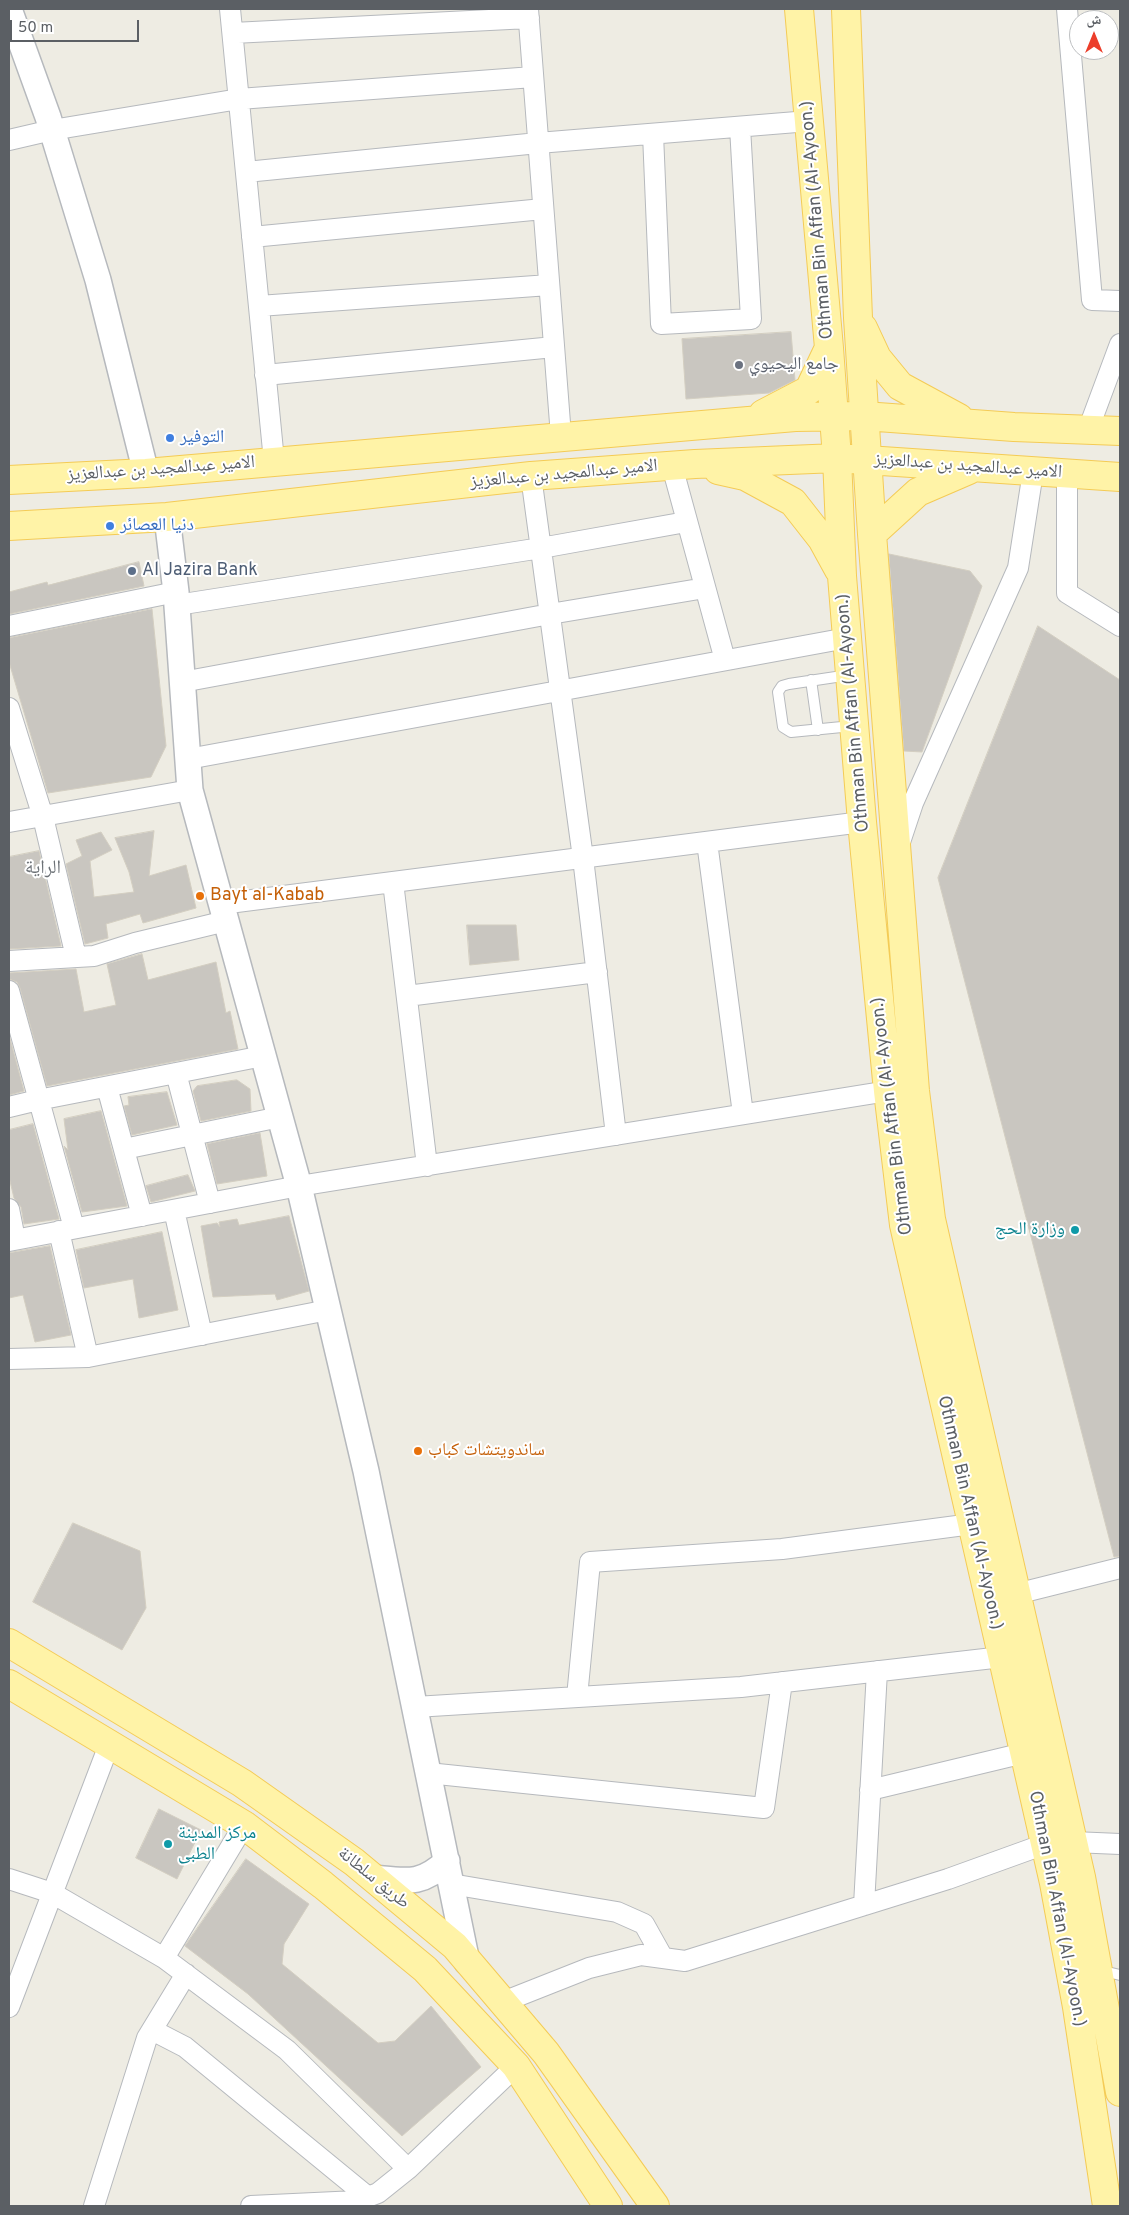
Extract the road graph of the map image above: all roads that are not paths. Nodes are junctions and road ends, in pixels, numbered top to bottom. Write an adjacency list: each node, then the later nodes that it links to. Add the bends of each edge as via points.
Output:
1 (9, 9): 12 (street)
2 (230, 9): 7 (street)
3 (799, 9): 10 (main road, Othman Bin Affan (Al-Ayoon.))
4 (846, 9): 22 (main road, Othman Bin Affan (Al-Ayoon.))
5 (1067, 9): 20 (street, via 1092,300)
6 (528, 13): 7 (street); 8 (street)
7 (232, 33): 9 (street)
8 (533, 78): 9 (street); 15 (street)
9 (239, 99): 12 (street); 16 (street)
10 (809, 121): 11 (street); 25 (main road, Othman Bin Affan (Al-Ayoon.))
11 (740, 127): 13 (street); 13 (street, via 751,319 661,324)
12 (52, 130): 14 (street); 41 (street, via 98,280)
13 (652, 134): 15 (street)
14 (9, 140)
15 (538, 143): 16 (street); 17 (street)
16 (246, 172): 18 (street)
17 (543, 209): 18 (street); 19 (street)
18 (252, 237): 21 (street)
19 (549, 285): 21 (street); 24 (street)
20 (1120, 301)
21 (258, 306): 26 (street)
22 (858, 318): 28 (main road, Othman Bin Affan (Al-Ayoon.)); 30 (main road, via 877,358 900,386)
23 (1120, 344): 31 (street)
24 (554, 347): 26 (street); 33 (street)
25 (829, 348): 27 (main road, Othman Bin Affan (Al-Ayoon.)); 29 (main road, via 809,390)
26 (265, 375): 36 (street)
27 (834, 415): 28 (main road, الامير عبدالمجيد بن عبدالعزيز); 29 (main road, الامير عبدالمجيد بن عبدالعزيز); 35 (main road, Othman Bin Affan (Al-Ayoon.))
28 (864, 416): 30 (main road, الامير عبدالمجيد بن عبدالعزيز); 37 (main road, Othman Bin Affan (Al-Ayoon.))
29 (754, 419): 33 (main road, الامير عبدالمجيد بن عبدالعزيز)
30 (970, 424): 31 (main road, الامير عبدالمجيد بن عبدالعزيز)
31 (1088, 430): 32 (main road, الامير عبدالمجيد بن عبدالعزيز)
32 (1120, 431)
33 (561, 436): 34 (main road, الامير عبدالمجيد بن عبدالعزيز)
34 (321, 458): 36 (main road, الامير عبدالمجيد بن عبدالعزيز); 46 (main road)
35 (837, 458): 37 (main road, الامير عبدالمجيد بن عبدالعزيز); 38 (main road, الامير عبدالمجيد بن عبدالعزيز); 52 (main road, Othman Bin Affan (Al-Ayoon.))
36 (274, 461): 41 (main road, الامير عبدالمجيد بن عبدالعزيز)
37 (867, 461): 39 (main road, الامير عبدالمجيد بن عبدالعزيز); 50 (main road, Othman Bin Affan (Al-Ayoon.))
38 (683, 465): 43 (main road, الامير عبدالمجيد بن عبدالعزيز); 48 (street); 52 (main road, via 745,476 793,502 822,539)
39 (974, 468): 40 (main road, الامير عبدالمجيد بن عبدالعزيز); 50 (main road, via 918,492)
40 (1033, 472): 42 (main road, الامير عبدالمجيد بن عبدالعزيز); 73 (street, via 1018,568 913,803)
41 (146, 473): 45 (main road, الامير عبدالمجيد بن عبدالعزيز)
42 (1067, 474): 44 (main road, الامير عبدالمجيد بن عبدالعزيز); 57 (street, via 1066,593)
43 (531, 476): 46 (main road, الامير عبدالمجيد بن عبدالعزيز); 51 (street)
44 (1120, 477)
45 (9, 480)
46 (326, 498): 47 (main road, الامير عبدالمجيد بن عبدالعزيز)
47 (167, 516): 49 (main road, الامير عبدالمجيد بن عبدالعزيز); 54 (street)
48 (686, 522): 51 (street); 53 (street)
49 (9, 526)
50 (872, 534): 73 (main road, Othman Bin Affan (Al-Ayoon.))
51 (541, 548): 54 (street); 55 (street)
52 (842, 576): 58 (main road, Othman Bin Affan (Al-Ayoon.))
53 (704, 588): 55 (street); 59 (street)
54 (176, 599): 56 (street); 62 (street)
55 (550, 614): 62 (street); 63 (street)
56 (9, 626)
57 (1120, 626)
58 (847, 638): 59 (street); 60 (main road, Othman Bin Affan (Al-Ayoon.))
59 (725, 660): 63 (street)
60 (850, 675): 61 (lane); 65 (main road, Othman Bin Affan (Al-Ayoon.))
61 (811, 680): 66 (lane); 66 (lane, via 782,686 778,692 782,727 791,732)
62 (182, 682): 67 (street)
63 (560, 690): 67 (street); 74 (street)
64 (9, 708): 69 (street)
65 (855, 726): 66 (lane); 71 (main road, Othman Bin Affan (Al-Ayoon.))
66 (818, 730)
67 (188, 760): 68 (street)
68 (190, 790): 69 (street); 76 (street)
69 (43, 817): 70 (street); 77 (street)
70 (9, 822)
71 (862, 822): 72 (street); 85 (main road, Othman Bin Affan (Al-Ayoon.))
72 (707, 842): 74 (street); 88 (street)
73 (897, 851): 107 (main road, Othman Bin Affan (Al-Ayoon.), via 916,1091 931,1219)
74 (583, 858): 75 (street); 79 (street)
75 (393, 882): 76 (street); 81 (street)
76 (224, 912): 77 (street, via 94,956); 82 (street)
77 (76, 957): 78 (street)
78 (9, 961)
79 (597, 972): 81 (street); 91 (street)
80 (9, 991): 86 (street)
81 (407, 996): 93 (street)
82 (263, 1056): 83 (street); 89 (street)
83 (176, 1073): 84 (street); 90 (street)
84 (107, 1087): 86 (street); 92 (street)
85 (888, 1091): 88 (street); 105 (main road, Othman Bin Affan (Al-Ayoon.), via 904,1225)
86 (38, 1100): 87 (street); 99 (street)
87 (9, 1107)
88 (743, 1114): 91 (street)
89 (280, 1117): 90 (street); 94 (street)
90 (192, 1135): 92 (street); 95 (street)
91 (616, 1135): 93 (street)
92 (124, 1149): 98 (street)
93 (427, 1166): 94 (street)
94 (299, 1186): 95 (street); 101 (street)
95 (210, 1203): 97 (street)
96 (9, 1209): 100 (street)
97 (174, 1210): 98 (street); 102 (street)
98 (142, 1216): 99 (street)
99 (67, 1230): 100 (street); 103 (street)
100 (12, 1240)
101 (328, 1310): 102 (street); 114 (street, via 366,1471)
102 (202, 1335): 103 (street)
103 (88, 1357): 104 (street)
104 (9, 1359)
105 (972, 1524): 109 (main road, Othman Bin Affan (Al-Ayoon.)); 113 (street, via 782,1550 590,1562)
106 (1120, 1568): 107 (street)
107 (1016, 1594): 120 (main road, Othman Bin Affan (Al-Ayoon.))
108 (9, 1643): 124 (main road, طريق سلطانة, via 242,1783)
109 (1002, 1657): 110 (street); 116 (main road, Othman Bin Affan (Al-Ayoon.))
110 (877, 1671): 111 (street); 118 (street)
111 (782, 1682): 113 (street); 117 (street, via 764,1808)
112 (9, 1684): 115 (main road, طريق سلطانة)
113 (577, 1697): 114 (street)
114 (415, 1707): 117 (street)
115 (109, 1745): 119 (main road, طريق سلطانة); 126 (street)
116 (1024, 1753): 118 (street); 121 (main road, Othman Bin Affan (Al-Ayoon.))
117 (428, 1773): 123 (street)
118 (870, 1790): 127 (street)
119 (244, 1825): 128 (street); 136 (main road, طريق سلطانة, via 425,1969)
120 (1073, 1842): 121 (street); 122 (street); 131 (main road, Othman Bin Affan (Al-Ayoon.))
121 (1045, 1844): 127 (street); 144 (main road, Othman Bin Affan (Al-Ayoon.), via 1078,2007)
122 (1120, 1844)
123 (449, 1873): 124 (street, via 419,1880); 129 (street, via 617,1912 644,1924); 130 (street)
124 (373, 1878): 130 (main road, طريق سلطانة, via 455,1946)
125 (9, 1879): 126 (street)
126 (52, 1893): 128 (street); 134 (street)
127 (864, 1905): 129 (street, via 684,1961)
128 (164, 1958): 132 (street)
129 (663, 1958): 133 (street, via 641,1955 588,1968)
130 (467, 1962): 133 (main road, طريق سلطانة)
131 (1109, 1973): 137 (main road, Othman Bin Affan (Al-Ayoon.))
132 (186, 1974): 135 (street); 138 (street, via 287,2050)
133 (503, 2002): 143 (main road, طريق سلطانة, via 546,2053)
134 (9, 2007)
135 (152, 2030): 139 (street, via 185,2047); 140 (street)
136 (516, 2066): 138 (street); 142 (main road, طريق سلطانة)
137 (1120, 2092)
138 (408, 2169): 139 (street)
139 (368, 2197): 141 (street, via 357,2201)
140 (94, 2206)
141 (251, 2206)
142 (608, 2206)
143 (655, 2206)
144 (1106, 2206)

